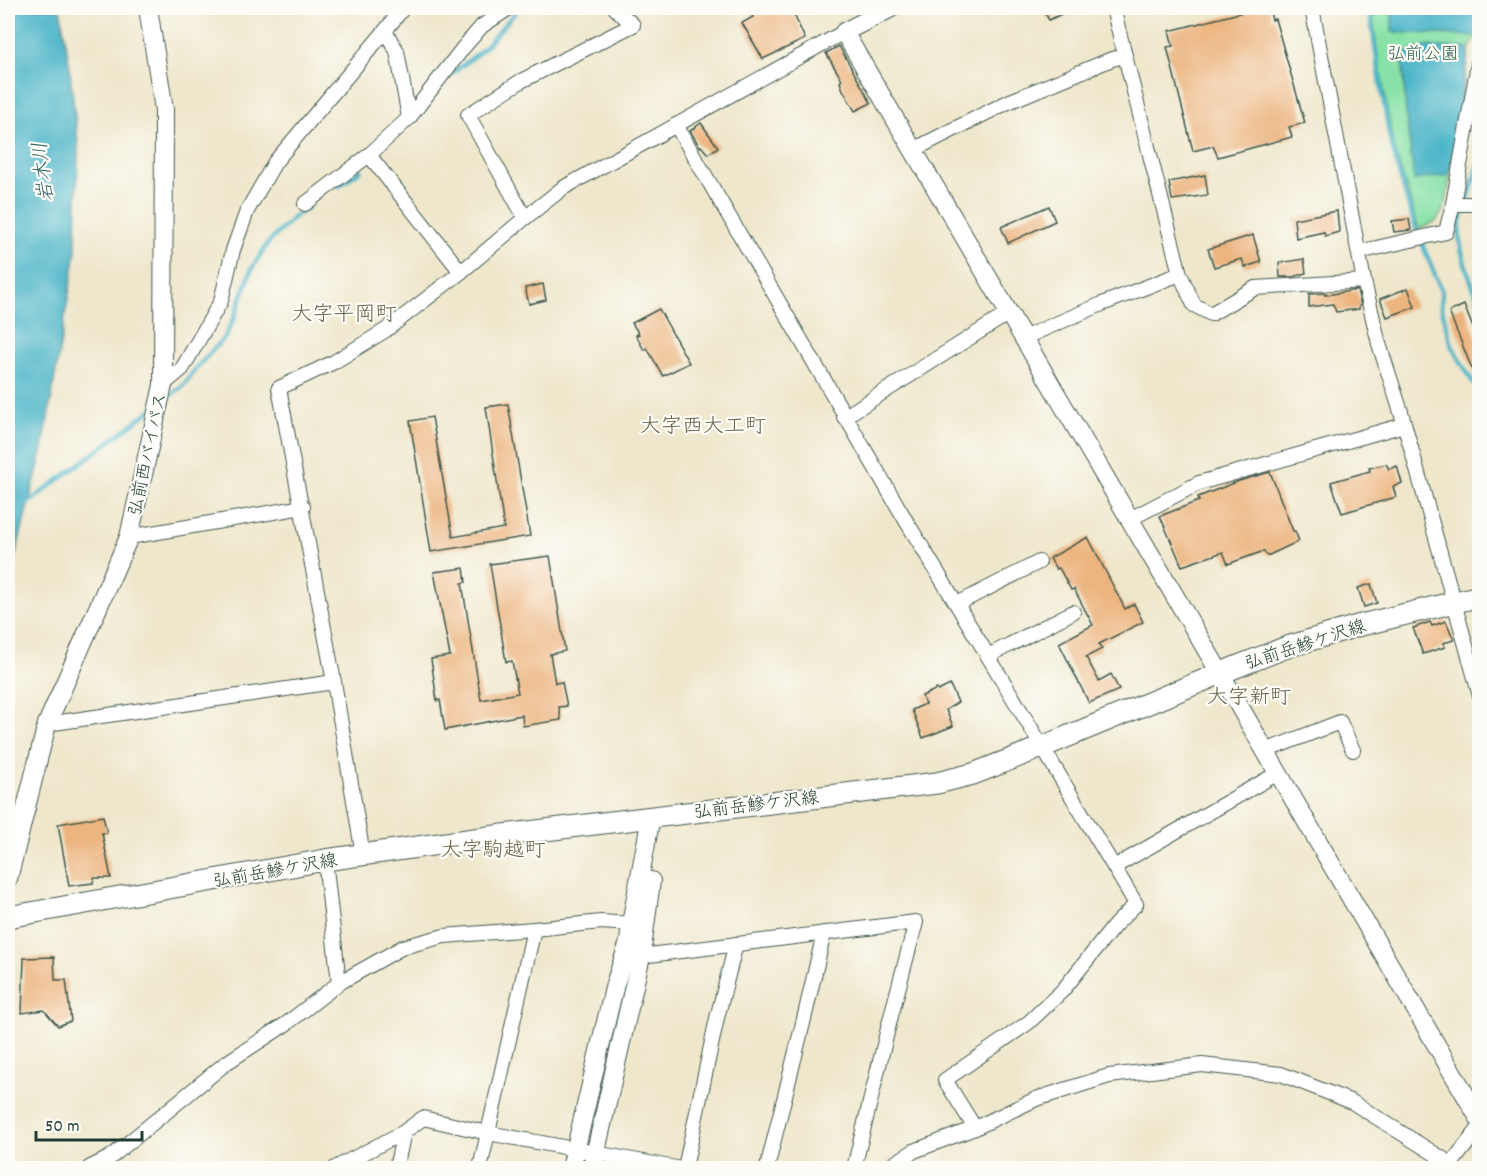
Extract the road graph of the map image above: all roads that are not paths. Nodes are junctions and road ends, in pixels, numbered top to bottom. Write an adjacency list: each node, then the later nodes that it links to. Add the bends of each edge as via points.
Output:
1 (148, 8): 26 (street, 弘前西バイパス, via 164,110)
2 (403, 8): 8 (street)
3 (509, 8): 12 (street, via 482,26)
4 (615, 8): 19 (street, via 633,26 521,81 468,115)
5 (891, 8): 9 (street)
6 (1113, 8): 11 (street)
7 (1312, 8): 20 (street)
8 (386, 31): 12 (street, via 397,51); 26 (street, via 275,162 247,211 221,301 182,369)
9 (844, 32): 13 (street); 14 (street)
10 (1479, 53): 18 (street)
11 (1125, 56): 14 (street, via 1008,102); 22 (street)
12 (409, 118): 15 (street)
13 (676, 125): 19 (street, via 563,188); 27 (street)
14 (913, 150): 24 (street)
15 (369, 155): 17 (street); 21 (street)
16 (1479, 202): 18 (street)
17 (305, 204)
18 (1453, 204): 20 (street, via 1446,232)
19 (525, 218): 21 (street)
20 (1359, 252): 23 (street)
21 (461, 272): 29 (street, via 386,330 334,362 279,388)
22 (1180, 274): 23 (street, via 1194,305 1211,314 1255,288); 25 (street)
23 (1364, 281): 28 (street)
24 (1009, 313): 25 (street); 27 (street)
25 (1023, 338): 30 (street)
26 (163, 385): 31 (street, 弘前西バイパス)
27 (844, 417): 35 (street)
28 (1404, 425): 30 (street, via 1198,483); 34 (street)
29 (303, 507): 31 (street); 39 (street)
30 (1130, 519): 38 (street)
31 (129, 537): 41 (street, 弘前西バイパス)
32 (1039, 562): 35 (street)
33 (1479, 596): 34 (main road, 弘前岳鰺ケ沢線)
34 (1454, 601): 38 (main road, 弘前岳鰺ケ沢線, via 1297,644); 40 (street)
35 (957, 604): 37 (street)
36 (1073, 612): 37 (street)
37 (988, 656): 42 (street)
38 (1220, 673): 42 (main road, 弘前岳鰺ケ沢線); 44 (street)
39 (334, 682): 41 (street); 47 (street)
40 (1479, 696)
41 (47, 724): 50 (street, 弘前西バイパス)
42 (1042, 747): 46 (main road, 弘前岳鰺ケ沢線, via 973,774 937,783); 49 (street)
43 (1353, 750): 44 (street, via 1340,722)
44 (1265, 751): 45 (street)
45 (1278, 772): 49 (street); 58 (street)
46 (651, 817): 47 (main road, 弘前岳鰺ケ沢線); 52 (street); 56 (street, via 655,850)
47 (363, 855): 48 (main road, 弘前岳鰺ケ沢線)
48 (325, 860): 51 (main road, 弘前岳鰺ケ沢線); 57 (street)
49 (1114, 867): 60 (street, via 1136,904 1063,990 1028,1023 945,1080)
50 (8, 879)
51 (8, 917)
52 (631, 924): 53 (street, via 601,922); 63 (street)
53 (534, 929): 57 (street, via 424,941 403,947); 62 (street)
54 (824, 933): 55 (street); 74 (street); 75 (street, via 916,922)
55 (736, 944): 56 (street); 73 (street)
56 (641, 956): 64 (street)
57 (339, 983): 65 (street, via 226,1063)
58 (1479, 1120)
59 (1479, 1127): 66 (street)
60 (975, 1128): 66 (street, via 1036,1099 1109,1076 1202,1065 1281,1074 1352,1102); 76 (street, via 914,1151)
61 (404, 1132): 62 (street, via 423,1118); 68 (street); 69 (street)
62 (488, 1133): 63 (street); 70 (street)
63 (576, 1150): 64 (street); 71 (street)
64 (594, 1161): 72 (street)
65 (113, 1163): 67 (street)
66 (1451, 1166)
67 (89, 1168)
68 (335, 1168)
69 (396, 1168)
70 (480, 1168)
71 (572, 1168)
72 (676, 1168)
73 (685, 1168)
74 (767, 1168)
75 (854, 1168)
76 (887, 1168)

